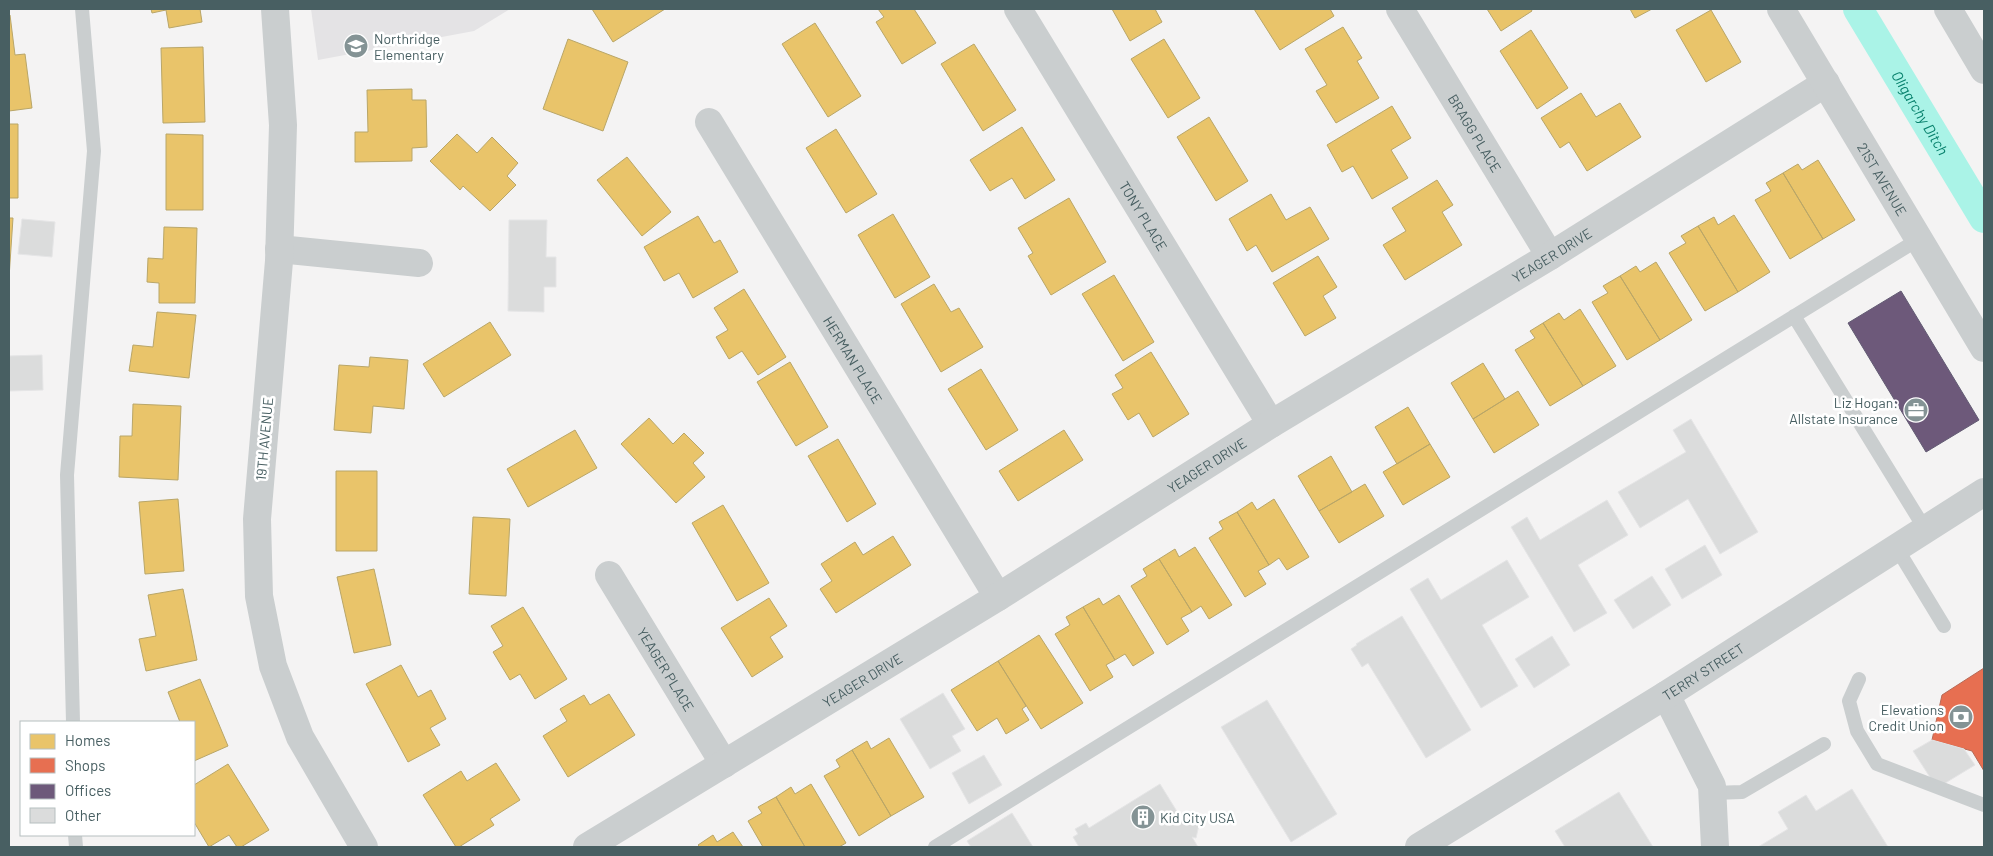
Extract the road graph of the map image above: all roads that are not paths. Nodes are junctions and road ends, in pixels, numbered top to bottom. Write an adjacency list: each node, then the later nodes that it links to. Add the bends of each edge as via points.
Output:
1 (82, 9): 25 (lane, via 94,151 67,475)
2 (275, 9): 11 (street, 19TH AVENUE, via 284,125)
3 (1018, 9): 16 (street, TONY PLACE)
4 (1400, 9): 12 (street, BRAGG PLACE)
5 (1781, 9): 8 (street, 21ST AVENUE)
6 (1948, 9): 7 (street)
7 (1984, 70)
8 (1826, 83): 10 (street, 21ST AVENUE); 12 (street, YEAGER DRIVE)
9 (709, 122): 21 (street, HERMAN PLACE)
10 (1919, 239): 14 (lane); 15 (street, 21ST AVENUE)
11 (279, 249): 13 (street); 30 (street, 19TH AVENUE, via 257,519 259,596 273,666 300,737)
12 (1550, 256): 16 (street, YEAGER DRIVE)
13 (419, 264)
14 (1794, 316): 18 (lane); 32 (lane)
15 (1984, 348)
16 (1271, 424): 21 (street, YEAGER DRIVE)
17 (1984, 492): 18 (street, TERRY STREET)
18 (1926, 529): 19 (street, TERRY STREET)
19 (1896, 547): 22 (lane); 24 (street, TERRY STREET)
20 (609, 575): 27 (street, YEAGER PLACE)
21 (998, 597): 27 (street, YEAGER DRIVE)
22 (1944, 626)
23 (1859, 679): 29 (lane, via 1849,701 1857,731 1877,764)
24 (1666, 695): 28 (street); 33 (street, TERRY STREET)
25 (73, 721)
26 (1824, 744): 28 (lane, via 1742,792)
27 (724, 764): 31 (street, YEAGER DRIVE)
28 (1713, 793): 34 (street)
29 (1984, 805)
30 (364, 847)
31 (588, 847)
32 (935, 847)
33 (1419, 847)
34 (1714, 847)

